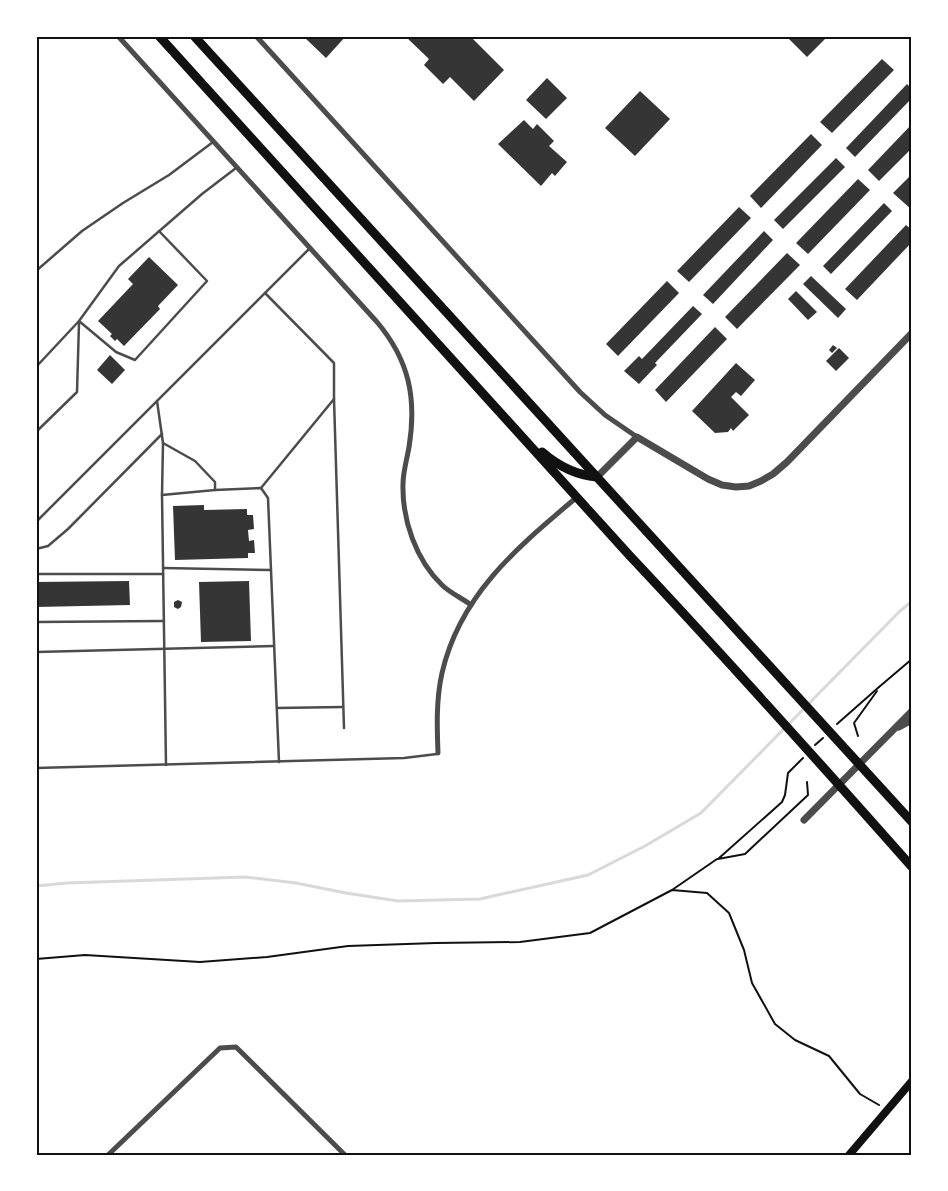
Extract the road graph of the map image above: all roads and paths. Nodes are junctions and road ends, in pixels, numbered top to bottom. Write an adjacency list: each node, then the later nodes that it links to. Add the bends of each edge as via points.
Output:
1 (118, 36): 5 (street)
2 (159, 36): 18 (highway)
3 (194, 36): 21 (highway)
4 (256, 36): 19 (street, via 580,392 605,415)
5 (214, 141): 6 (street); 9 (lane, via 169,175 82,231)
6 (238, 167): 7 (lane); 8 (street)
7 (159, 231): 11 (lane, via 119,266); 11 (lane, via 207,281 134,360 116,352)
8 (310, 248): 10 (lane); 32 (street, via 388,334 404,363 411,402 410,446 402,484 407,524 420,555 431,571 443,586)
9 (36, 272)
10 (265, 293): 14 (lane, via 334,363); 15 (lane)
11 (79, 321): 13 (lane); 16 (lane, via 77,392)
12 (912, 333): 19 (street, via 787,462 773,474 749,486 736,487 715,482)
13 (36, 368)
14 (334, 399): 22 (lane); 40 (lane)
15 (157, 401): 17 (lane); 26 (lane)
16 (36, 432)
17 (162, 434): 20 (lane); 27 (lane, via 68,529 48,546)
18 (521, 435): 21 (highway, via 568,470); 25 (highway)
19 (637, 437): 21 (street)
20 (163, 443): 23 (lane, via 195,460 215,482); 24 (lane)
21 (597, 477): 53 (highway)
22 (261, 488): 23 (lane); 29 (lane, via 268,498)
23 (215, 490): 24 (lane)
24 (162, 496): 28 (lane)
25 (577, 497): 32 (street, via 509,558); 57 (highway)
26 (36, 522)
27 (36, 549)
28 (163, 568): 29 (lane); 31 (lane)
29 (271, 570): 35 (lane)
30 (36, 574): 31 (lane)
31 (163, 574): 33 (lane)
32 (471, 604): 51 (street, via 453,639 442,675 436,718)
33 (164, 621): 34 (lane); 36 (lane)
34 (36, 622)
35 (274, 646): 36 (lane); 41 (lane)
36 (164, 648): 37 (lane); 54 (lane)
37 (36, 652)
38 (912, 659): 39 (path)
39 (879, 687): 44 (path); 48 (path, via 854,723)
40 (343, 707): 41 (lane); 45 (lane)
41 (277, 708): 52 (lane)
42 (912, 710): 46 (street)
43 (912, 720): 46 (street)
44 (836, 725)
45 (344, 728)
46 (894, 730): 53 (street)
47 (829, 732): 49 (path)
48 (858, 736)
49 (815, 746)
50 (808, 752): 60 (path, via 788,773 782,802)
51 (438, 754): 52 (lane)
52 (279, 762): 54 (lane)
53 (860, 764): 57 (street); 59 (highway)
54 (166, 765): 55 (lane)
55 (36, 768)
56 (807, 782): 60 (path, via 808,795 745,854)
57 (839, 785): 58 (street); 61 (highway)
58 (804, 820)
59 (912, 822)
60 (718, 859): 62 (path)
61 (910, 865)
62 (672, 890): 63 (path, via 590,933 520,942 348,946 200,962 86,955); 65 (path, via 707,893 729,913 744,950 752,983 775,1024 795,1040 830,1056 860,1094)
63 (36, 959)
64 (912, 1081): 65 (main road)
65 (888, 1110): 68 (main road)
66 (108, 1155): 67 (street, via 220,1048 236,1047)
67 (345, 1155)
68 (849, 1155)

